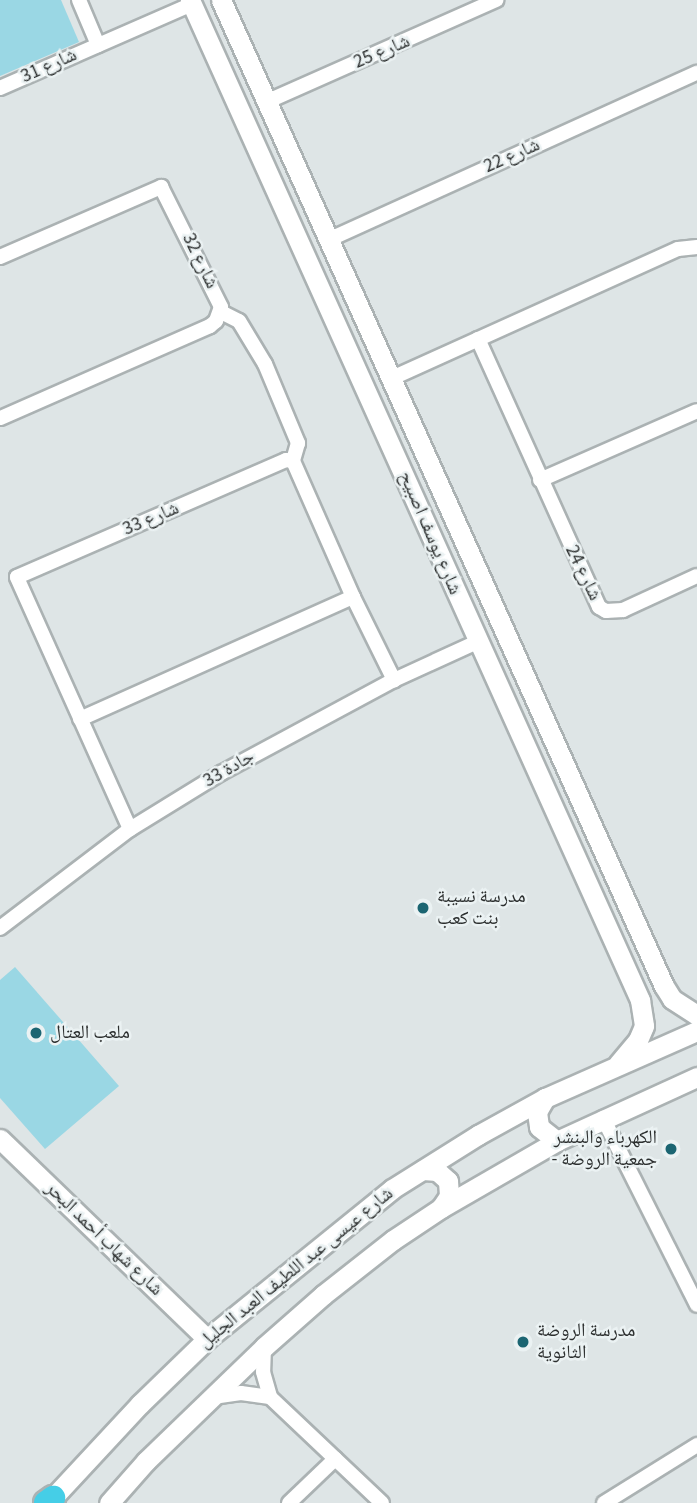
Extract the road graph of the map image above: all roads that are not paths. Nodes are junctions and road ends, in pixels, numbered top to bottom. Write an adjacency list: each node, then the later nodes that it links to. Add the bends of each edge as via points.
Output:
1 (79, 0): 5 (street, شارع 31)
2 (221, 0): 8 (street, شارع يوسف اصبيح)
3 (496, 0): 8 (street, شارع 25)
4 (191, 2): 5 (street, شارع 31); 10 (street, شارع يوسف اصبيح)
5 (98, 45): 7 (street, شارع 31)
6 (697, 73): 13 (street, شارع 22)
7 (0, 88)
8 (266, 102): 9 (street, شارع يوسف اصبيح)
9 (282, 138): 10 (street, via 275,149); 11 (street, شارع يوسف اصبيح)
10 (257, 149): 12 (street, شارع يوسف اصبيح)
11 (296, 170): 12 (street, via 284,166 273,174); 13 (street, شارع يوسف اصبيح)
12 (272, 181): 25 (street, شارع يوسف اصبيح)
13 (328, 240): 18 (street, شارع يوسف اصبيح)
14 (697, 247): 17 (street, via 678,249)
15 (0, 257): 16 (street, شارع 32, via 160,187 220,302)
16 (220, 312): 20 (street, شارع 32, via 210,326); 21 (street, via 239,321 265,363 298,443)
17 (478, 339): 18 (street); 22 (street, شارع 24)
18 (390, 379): 29 (street, شارع يوسف اصبيح)
19 (697, 411): 22 (street)
20 (0, 418)
21 (293, 461): 24 (street); 27 (street, شارع 33, via 286,460 17,577)
22 (540, 480): 23 (street, شارع 24, via 602,609 631,607)
23 (697, 576)
24 (353, 597): 26 (street); 27 (street)
25 (477, 642): 26 (street, جادة 33); 30 (street, شارع يوسف اصبيح)
26 (394, 680): 28 (street, جادة 33, via 220,773)
27 (80, 719): 28 (street, شارع 33)
28 (130, 830): 33 (street, جادة 33)
29 (607, 860): 30 (street, via 601,873); 31 (street, شارع يوسف اصبيح)
30 (582, 871): 32 (street, شارع يوسف اصبيح)
31 (622, 893): 32 (street, via 606,892); 34 (street, شارع يوسف اصبيح, via 672,999)
32 (599, 907): 36 (street, شارع يوسف اصبيح, via 645,1014 638,1040)
33 (1, 922)
34 (697, 1015)
35 (697, 1031): 36 (street, شارع عيسى عبد اللطيف العبد الجليل)
36 (618, 1064): 38 (street, شارع عيسى عبد اللطيف العبد الجليل)
37 (697, 1077): 39 (street, شارع عيسى عبد اللطيف العبد الجليل)
38 (545, 1098): 41 (street, via 537,1112 539,1127); 42 (street, شارع عيسى عبد اللطيف العبد الجليل)
39 (603, 1118): 41 (street, شارع عيسى عبد اللطيف العبد الجليل); 44 (street)
40 (0, 1139): 45 (street, شارع شهاب أحمد البحر)
41 (557, 1141): 43 (street, شارع عيسى عبد اللطيف العبد الجليل)
42 (423, 1170): 43 (street, via 437,1171 448,1181 449,1196); 45 (street, شارع عيسى عبد اللطيف العبد الجليل, via 362,1211)
43 (440, 1208): 46 (street, شارع عيسى عبد اللطيف العبد الجليل, via 323,1295)
44 (697, 1305)
45 (207, 1339): 51 (street, شارع عيسى عبد اللطيف العبد الجليل)
46 (264, 1347): 47 (street, via 263,1372); 48 (street, شارع عيسى عبد اللطيف العبد الجليل)
47 (270, 1397): 48 (street, via 241,1392); 50 (street)
48 (212, 1398): 52 (street, شارع عيسى عبد اللطيف العبد الجليل)
49 (697, 1445): 55 (street)
50 (335, 1459): 53 (street); 54 (street)
51 (49, 1501)
52 (109, 1503)
53 (289, 1503)
54 (382, 1503)
55 (604, 1503)

